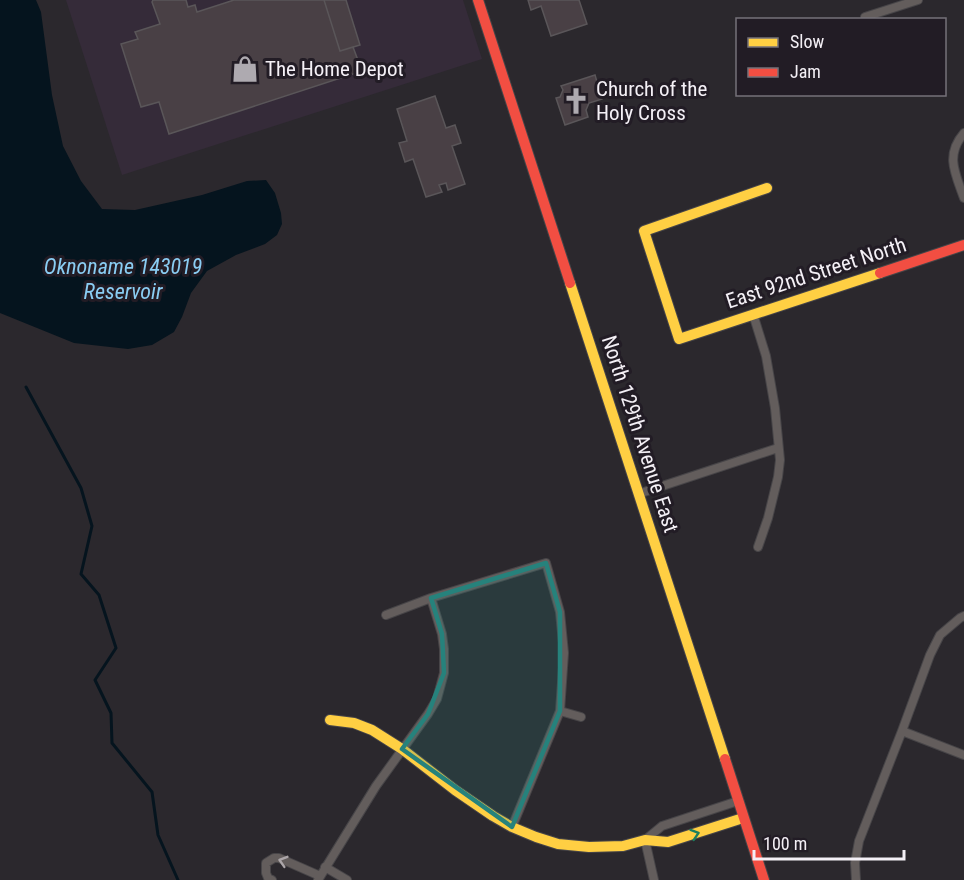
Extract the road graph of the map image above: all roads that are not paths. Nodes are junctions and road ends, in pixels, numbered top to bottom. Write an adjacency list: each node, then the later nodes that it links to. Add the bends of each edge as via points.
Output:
1 (478, 0): 10 (street, North 129th Avenue East)
2 (918, 0): 3 (street)
3 (865, 17)
4 (963, 133): 6 (street, via 952,156)
5 (767, 188): 8 (street, East 92nd Street North, via 644,231 679,339)
6 (964, 198)
7 (964, 245): 8 (street, East 92nd Street North)
8 (753, 314): 9 (street, via 766,356)
9 (778, 448): 10 (street); 11 (street, via 778,477)
10 (638, 494): 21 (street, North 129th Avenue East)
11 (758, 547)
12 (431, 598): 13 (street); 15 (street, via 546,562 560,612 564,653); 19 (street, via 442,634 444,673 437,699)
13 (386, 615)
14 (964, 616): 18 (street, via 940,635)
15 (560, 711): 16 (street); 23 (street)
16 (581, 717)
17 (330, 720): 19 (street, via 372,730)
18 (902, 731): 20 (street); 31 (street, via 859,841)
19 (402, 749): 23 (street, via 455,790); 25 (street)
20 (964, 755)
21 (738, 801): 22 (street, North 129th Avenue East); 24 (street, via 662,826)
22 (743, 818): 24 (street, one-way to 22, via 668,842); 30 (street, North 129th Avenue East)
23 (512, 826): 24 (street, via 558,844 623,846)
24 (645, 840): 29 (street)
25 (326, 867): 26 (street); 28 (street)
26 (319, 878): 27 (street, one-way to 27, via 274,858 265,868)
27 (272, 880)
28 (347, 880)
29 (654, 880)
30 (764, 880)
31 (856, 880)

